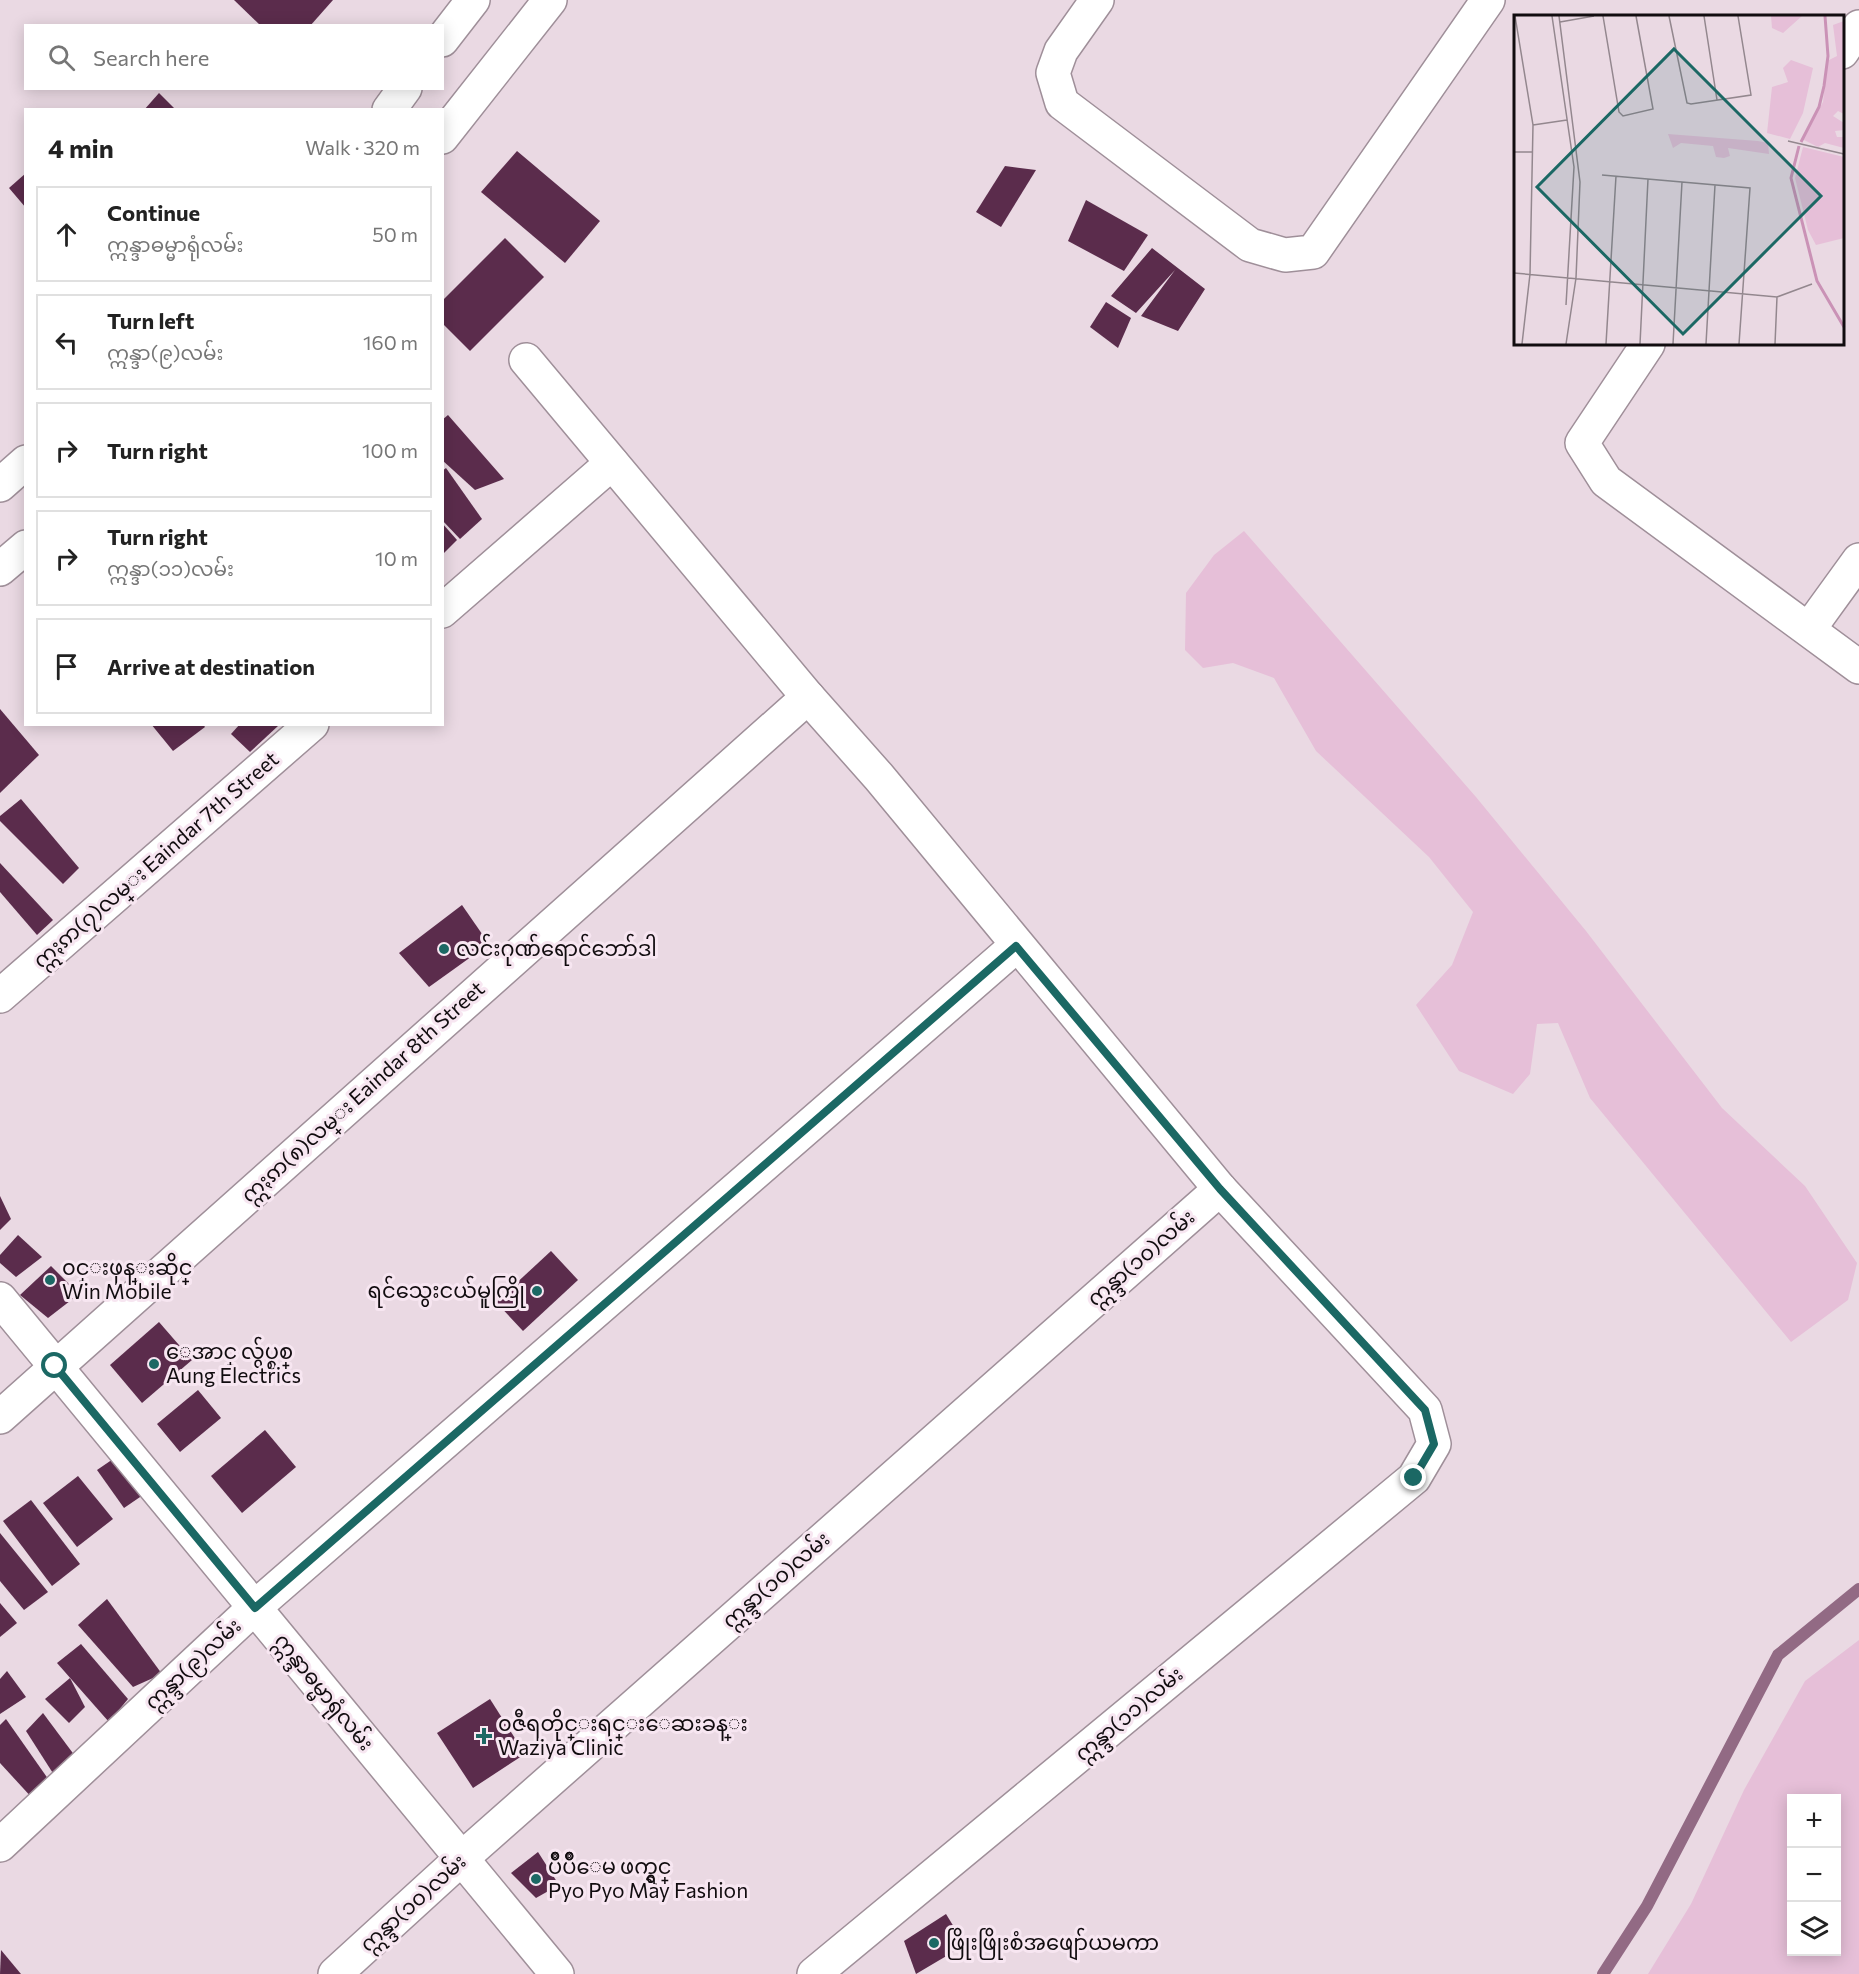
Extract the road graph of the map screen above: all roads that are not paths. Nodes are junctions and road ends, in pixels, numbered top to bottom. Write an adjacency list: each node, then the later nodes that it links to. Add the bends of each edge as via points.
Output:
1 (473, 0): 6 (street)
2 (550, 0): 10 (street)
3 (1098, 0): 4 (street, via 1060,51 1053,73 1062,103 1250,245 1285,255 1313,252)
4 (1488, 0)
5 (1859, 27): 7 (street)
6 (444, 37)
7 (1844, 49)
8 (404, 90): 9 (street)
9 (390, 108)
10 (444, 134)
11 (1647, 345): 20 (street, via 1582,443 1606,481)
12 (526, 360): 13 (street)
13 (612, 463): 19 (street); 22 (street)
14 (24, 464): 15 (street)
15 (0, 485)
16 (24, 549): 18 (street)
17 (1859, 560): 20 (street)
18 (0, 569)
19 (444, 609)
20 (1809, 629): 21 (street)
21 (1859, 667)
22 (808, 697): 24 (street, via 879,777); 28 (street, ဣႏၵာ(၈)လမ္း Eaindar 8th Street)
23 (310, 726): 25 (street, ဣႏၵာ(၇)လမ္း Eaindar 7th Street)
24 (1016, 946): 26 (street); 30 (street, ဣန္ဒာ(၉)လမ်း)
25 (0, 996)
26 (1220, 1189): 32 (street, ဣန္ဒာ(၁၀)လမ်း); 35 (street, ဣန္ဒာ(၁၁)လမ်း, via 1425,1410 1434,1444 1414,1478)
27 (0, 1299): 28 (street, ဣန္ဒာဓမ္မာရုံလမ်း)
28 (55, 1366): 29 (street, ဣႏၵာ(၈)လမ္း Eaindar 8th Street); 30 (street, ဣန္ဒာဓမ္မာရုံလမ်း)
29 (0, 1417)
30 (255, 1608): 31 (street, ဣန္ဒာ(၉)လမ်း); 32 (street, ဣန္ဒာဓမ္မာရုံလမ်း)
31 (0, 1845)
32 (461, 1859): 33 (street, ဣန္ဒာ(၁၀)လမ်း); 34 (street, ဣန္ဒာဓမ္မာရုံလမ်း)
33 (335, 1974)
34 (556, 1974)
35 (814, 1974)

